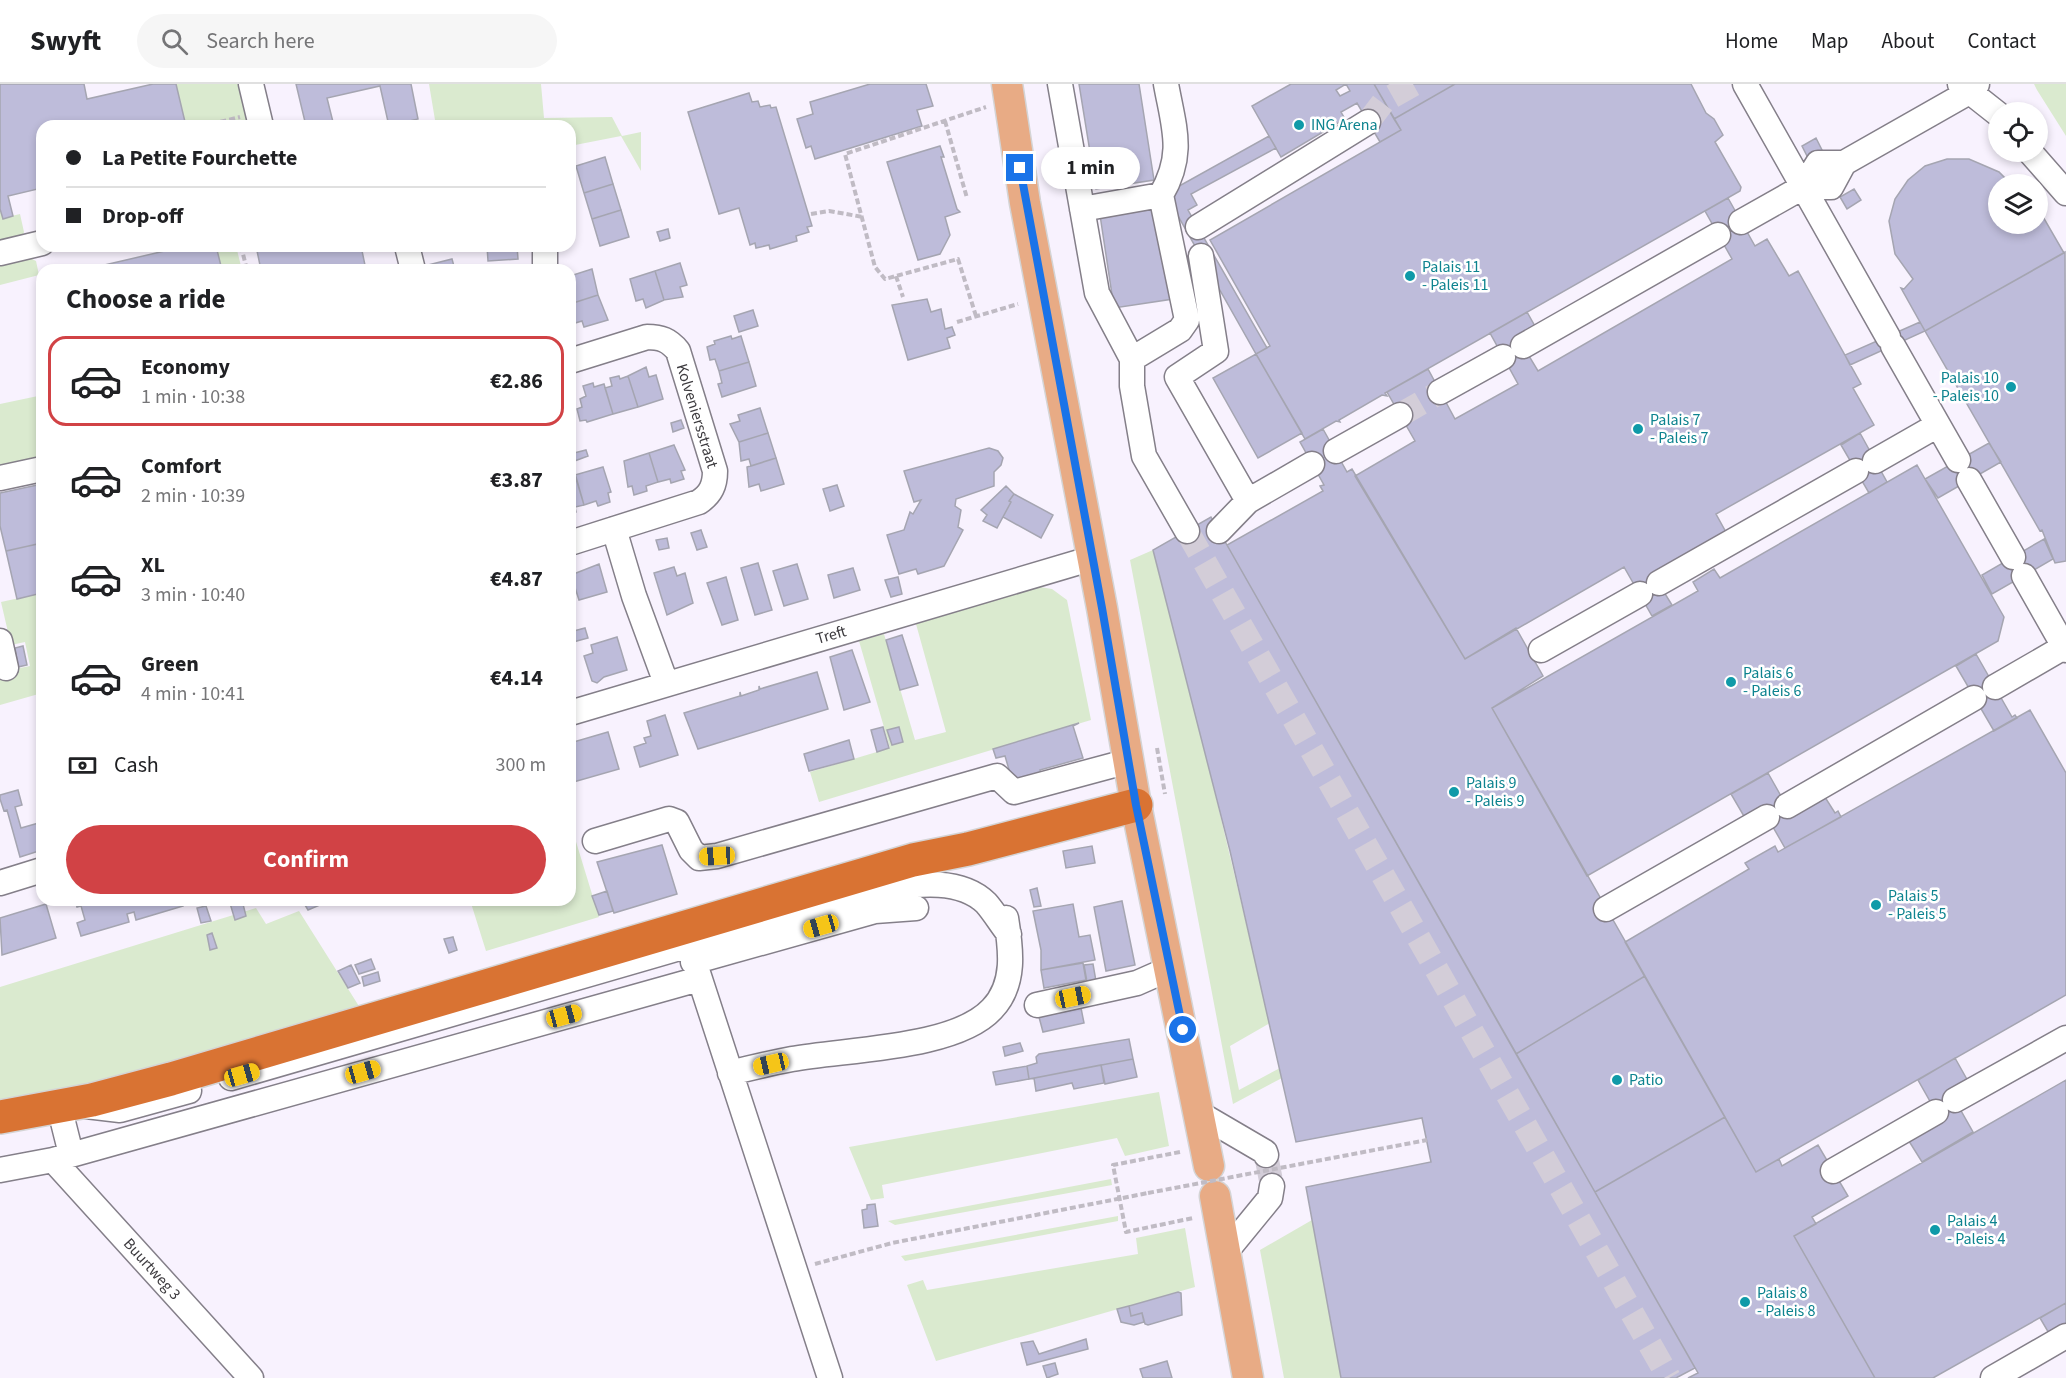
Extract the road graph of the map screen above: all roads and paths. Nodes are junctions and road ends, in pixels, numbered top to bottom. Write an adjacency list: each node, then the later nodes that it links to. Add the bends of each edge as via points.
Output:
1 (251, 84): 9 (street)
2 (1007, 84): 45 (main road, via 1025,203)
3 (1060, 84): 17 (street)
4 (1166, 84): 15 (street, via 1177,147 1171,177)
5 (1744, 84): 13 (street)
6 (1969, 87): 7 (street); 13 (street, via 1844,163 1831,187)
7 (1988, 105)
8 (986, 107): 10 (path)
9 (260, 120)
10 (945, 121): 16 (path); 19 (path, via 845,154)
11 (1368, 122): 21 (street)
12 (2039, 162): 14 (street)
13 (1803, 187): 20 (street); 35 (street)
14 (2066, 193)
15 (1161, 195): 17 (street); 32 (street, via 1186,320 1180,330)
16 (967, 198)
17 (1082, 209): 32 (street, via 1096,293)
18 (811, 214): 19 (path, via 829,211)
19 (863, 217): 26 (path, via 875,267 885,279)
20 (1741, 222)
21 (1198, 227)
22 (1718, 235): 33 (street)
23 (36, 244): 24 (street)
24 (0, 253)
25 (1201, 256): 40 (street, via 1216,351 1177,377)
26 (896, 276): 27 (path); 29 (path, via 958,259)
27 (903, 297)
28 (1018, 304): 29 (path)
29 (976, 316): 30 (path)
30 (957, 322)
31 (576, 359): 41 (street, Kolveniersstraat, via 647,337 672,344 678,351 715,471 713,488 699,502)
32 (1132, 359): 42 (street, via 1132,386 1144,456)
33 (1440, 392)
34 (1400, 415): 36 (street)
35 (1938, 424): 47 (street); 48 (street)
36 (1336, 451)
37 (1312, 464): 40 (street)
38 (36, 470): 39 (street)
39 (0, 478)
40 (1248, 501): 43 (street)
41 (614, 529): 44 (street, Kolveniersstraat); 50 (street)
42 (1187, 531)
43 (1219, 531)
44 (576, 541)
45 (1093, 558): 50 (street, Treft); 53 (main road)
46 (0, 641): 49 (street)
47 (2065, 648): 60 (street)
48 (1541, 650)
49 (6, 668)
50 (666, 683): 51 (street, Treft)
51 (576, 711)
52 (1157, 748): 54 (path)
53 (1128, 760): 54 (main road); 55 (street, via 1014,792 997,776 717,856 699,858 677,822 669,819)
54 (1151, 800): 56 (highway); 63 (main road)
55 (595, 841)
56 (882, 871): 61 (street, via 944,871 983,885 995,893 1005,908); 62 (highway)
57 (36, 872): 58 (street)
58 (0, 883)
59 (916, 908): 62 (street, via 875,911)
60 (1606, 909)
61 (1008, 934): 62 (street, via 984,902 969,892 953,887 910,885 854,896); 66 (street, via 1011,968 1006,987 994,1008 975,1025 942,1037 792,1059)
62 (691, 953): 66 (street); 67 (highway); 73 (street)
63 (1171, 968): 64 (street, via 1137,983); 68 (main road)
64 (1037, 1005)
65 (2066, 1038): 76 (street)
66 (730, 1073): 82 (street)
67 (62, 1105): 69 (highway); 73 (street)
68 (1200, 1114): 72 (street); 74 (main road)
69 (0, 1118)
70 (1426, 1140): 79 (path, bridge)
71 (1180, 1152): 79 (path, via 1113,1165)
72 (1266, 1155)
73 (62, 1157): 75 (street); 84 (street, Buurtweg 3)
74 (1209, 1166)
75 (0, 1170)
76 (1833, 1171)
77 (1272, 1186): 81 (street, via 1270,1198)
78 (1215, 1196): 81 (main road)
79 (1120, 1199): 80 (path, via 1126,1232); 82 (path, via 892,1243)
80 (1193, 1218)
81 (1225, 1252): 86 (main road)
82 (794, 1270): 85 (street)
83 (2066, 1336): 87 (street)
84 (251, 1378)
85 (830, 1378)
86 (1248, 1378)
87 (1993, 1378)

